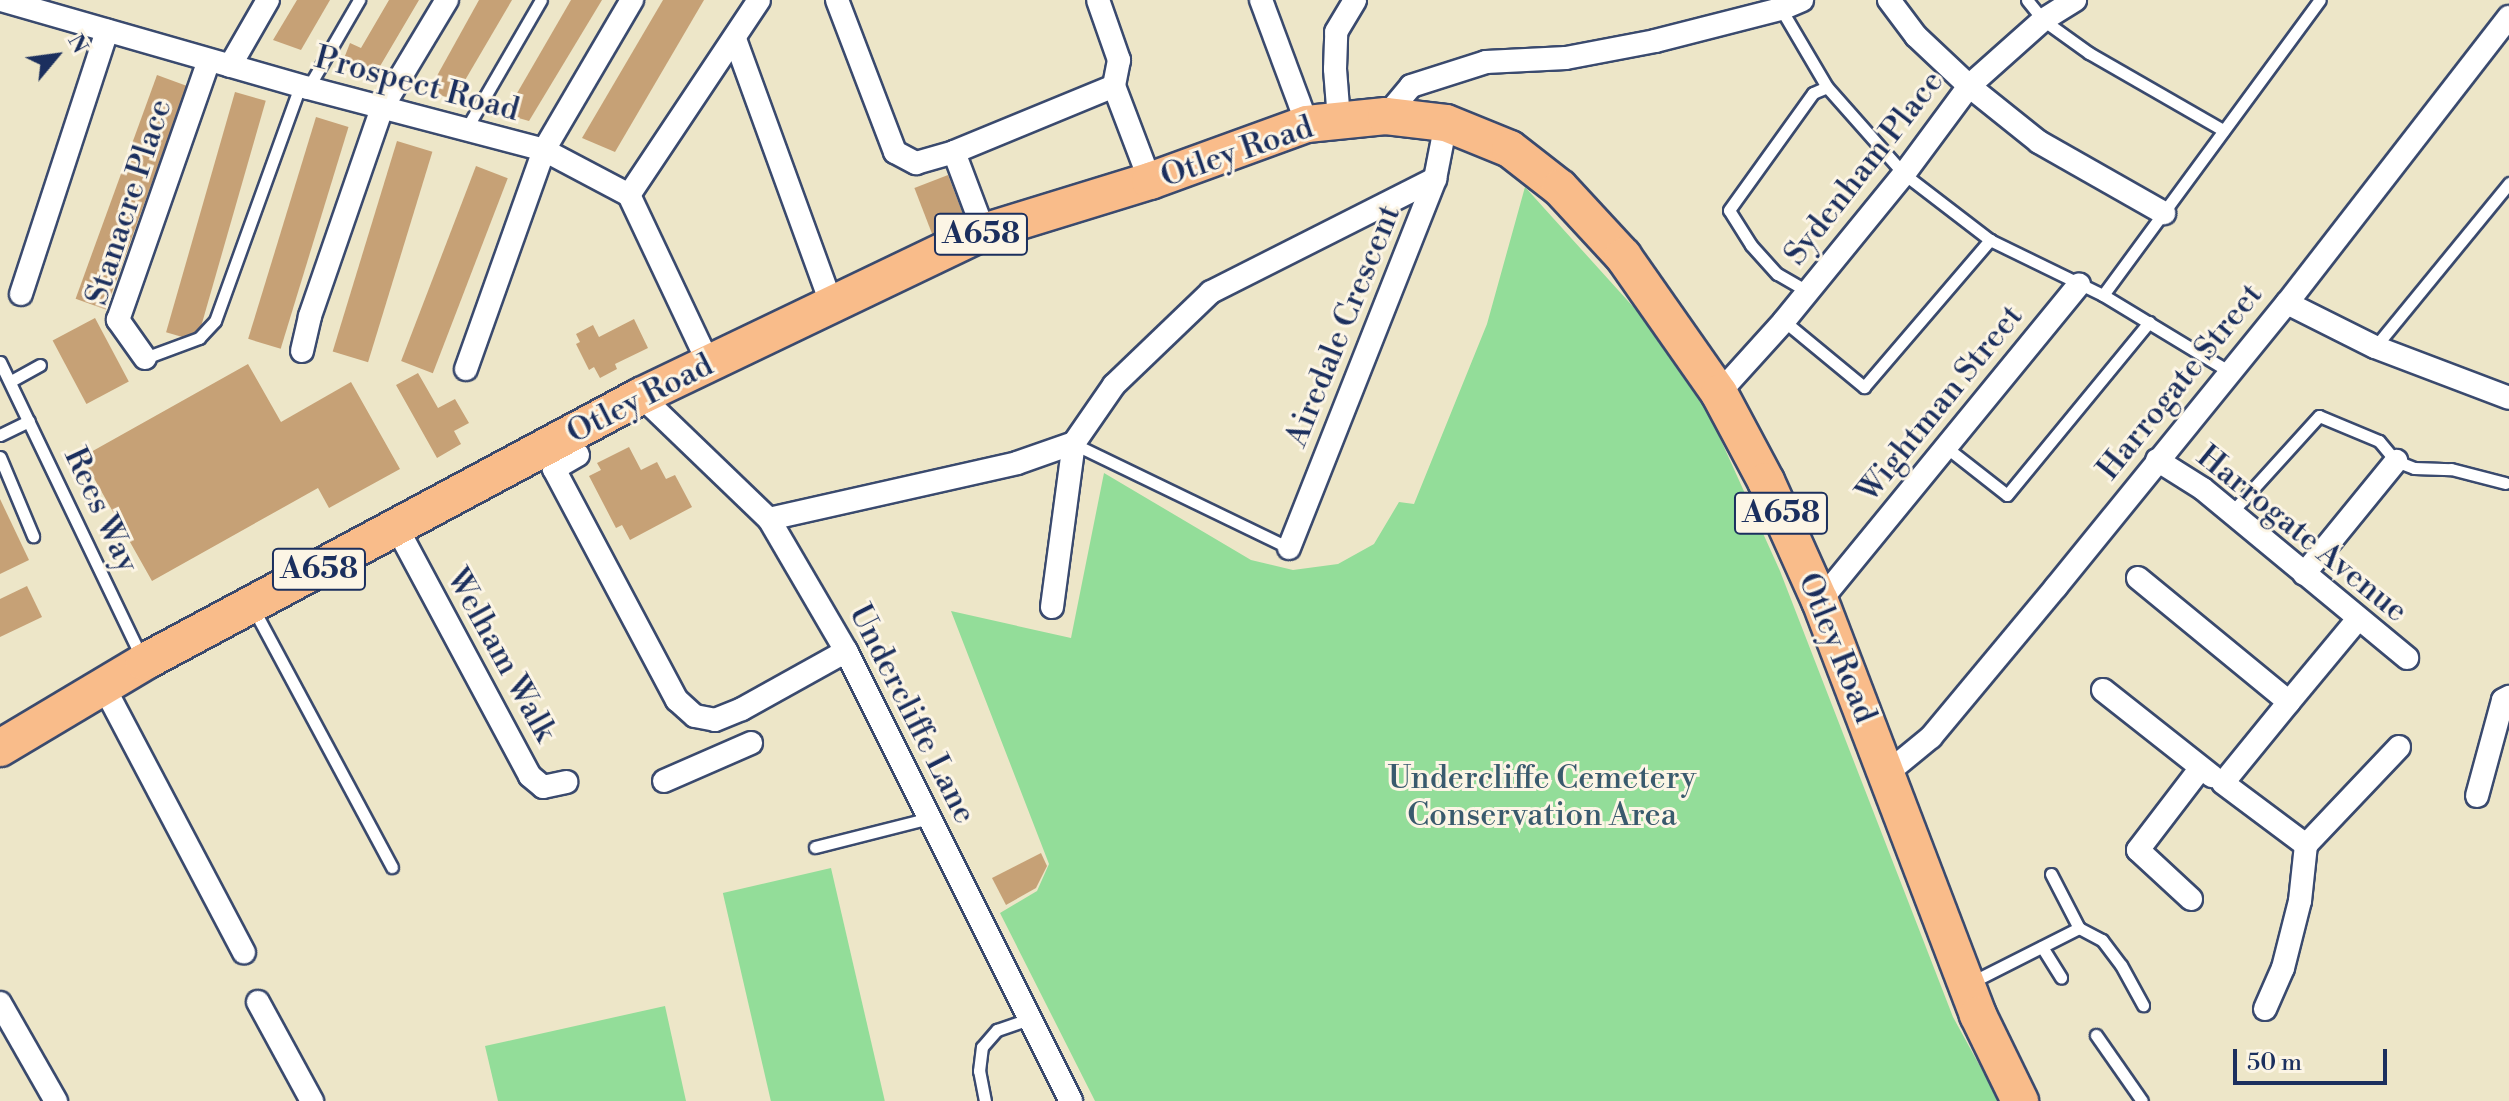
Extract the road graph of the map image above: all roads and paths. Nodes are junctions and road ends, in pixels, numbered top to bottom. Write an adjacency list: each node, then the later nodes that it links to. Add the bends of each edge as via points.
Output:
1 (268, 0): 22 (street)
2 (359, 0): 25 (lane)
3 (447, 0): 27 (street)
4 (541, 0): 32 (lane)
5 (632, 0): 33 (street)
6 (759, 0): 21 (street)
7 (837, 0): 34 (street, via 895,152 916,163)
8 (1098, 0): 23 (street, via 1119,60)
9 (1261, 0): 29 (street)
10 (1355, 0): 29 (street, via 1336,32 1335,69)
11 (1802, 0): 17 (street)
12 (1889, 0): 24 (street, via 1916,36)
13 (2027, 0): 19 (lane)
14 (2075, 0): 19 (street, Sydenham Place)
15 (2320, 0): 31 (lane)
16 (7, 1): 20 (street, Prospect Road)
17 (1781, 9): 26 (lane); 28 (street, via 1566,58 1486,62 1411,86)
18 (2509, 17): 47 (street, Harrogate Street)
19 (2043, 20): 24 (street, Sydenham Place); 31 (lane, via 2089,53)
20 (107, 31): 22 (street, Prospect Road); 45 (street)
21 (735, 39): 39 (street); 48 (street)
22 (220, 63): 25 (street, Prospect Road); 53 (street, Stanacre Place, via 118,320)
23 (1114, 86): 34 (street); 37 (street)
24 (1969, 86): 35 (street, Sydenham Place); 40 (street, via 2039,142)
25 (304, 87): 27 (street, Prospect Road); 53 (lane, via 215,321 199,338)
26 (1827, 87): 35 (lane); 44 (lane, via 1813,93 1729,210 1777,274)
27 (382, 108): 32 (street, Prospect Road); 52 (street)
28 (1386, 116): 29 (main road, Otley Road / A658); 30 (main road, Otley Road / A658)
29 (1323, 122): 37 (main road, Otley Road / A658)
30 (1446, 123): 36 (street, Airedale Crescent); 60 (main road, Otley Road / A658, via 1510,149 1560,188 1623,256)
31 (2223, 130): 40 (lane)
32 (465, 132): 33 (street, Prospect Road)
33 (544, 150): 39 (street, Prospect Road); 57 (street)
34 (954, 152): 41 (street)
35 (1904, 174): 42 (lane); 44 (street, Sydenham Place)
36 (1435, 179): 65 (street, via 1211,292 1114,385); 76 (street, Airedale Crescent)
37 (1150, 181): 41 (main road, Otley Road / A658)
38 (2509, 183): 51 (lane)
39 (629, 195): 55 (street)
40 (2164, 213): 46 (lane)
41 (984, 232): 48 (main road, Otley Road / A658)
42 (1990, 240): 43 (lane); 49 (lane, via 1864,387)
43 (2079, 285): 46 (lane); 66 (street, Wightman Street)
44 (1807, 291): 49 (street, Sydenham Place)
45 (21, 294)
46 (2103, 295): 50 (lane)
47 (2287, 303): 51 (street); 58 (street, Harrogate Street)
48 (832, 306): 55 (main road, Otley Road / A658)
49 (1784, 321): 60 (street, Sydenham Place)
50 (2149, 322): 58 (lane); 66 (lane, via 2007,495)
51 (2375, 347): 62 (street)
52 (302, 351)
53 (145, 358)
54 (0, 364): 59 (lane, Rees Way)
55 (709, 364): 61 (main road, Otley Road / A658)
56 (40, 365): 59 (lane)
57 (466, 369)
58 (2230, 372): 69 (street, Harrogate Street)
59 (11, 381): 63 (lane, Rees Way)
60 (1719, 393): 79 (main road, Otley Road / A658)
61 (641, 396): 73 (street, Undercliffe Lane); 74 (main road, Otley Road / A658)
62 (2509, 398)
63 (29, 421): 64 (lane); 85 (lane, Rees Way)
64 (0, 435)
65 (1074, 443): 73 (street, via 1017,463); 76 (lane); 81 (street)
66 (1947, 448): 79 (street, Wightman Street)
67 (578, 455): 90 (street, via 554,469 677,700 695,716)
68 (0, 457): 75 (lane)
69 (2157, 460): 72 (street, Harrogate Avenue); 94 (street, Harrogate Street, via 1931,737)
70 (2396, 461): 71 (lane); 72 (lane, via 2379,441 2319,416); 77 (street)
71 (2505, 483)
72 (2231, 513): 77 (street, Harrogate Avenue)
73 (769, 519): 83 (street, Undercliffe Lane)
74 (397, 528): 80 (main road, Otley Road / A658); 96 (street, Welham Walk, via 530,776 543,787)
75 (33, 536)
76 (1289, 548)
77 (2304, 574): 82 (street, Harrogate Avenue)
78 (2138, 578): 89 (street)
79 (1820, 601): 94 (main road, Otley Road / A658)
80 (251, 604): 85 (main road, Otley Road / A658); 102 (lane)
81 (1052, 607)
82 (2358, 619): 84 (street, Harrogate Avenue); 89 (street)
83 (846, 651): 90 (street); 99 (street, Undercliffe Lane)
84 (2407, 658)
85 (144, 662): 86 (main road, Otley Road / A658)
86 (104, 687): 92 (main road, Otley Road / A658); 107 (street)
87 (2103, 690): 93 (street)
88 (2509, 697): 98 (street, via 2503,700)
89 (2289, 702): 97 (street)
90 (715, 720): 95 (street, via 741,747)
91 (2399, 747): 100 (street)
92 (0, 748)
93 (2200, 769): 97 (street); 104 (street, via 2138,850)
94 (1886, 774): 109 (main road, Otley Road / A658)
95 (664, 781)
96 (566, 782)
97 (2223, 783): 100 (street)
98 (2477, 796)
99 (930, 818): 101 (lane); 114 (street, Undercliffe Lane)
100 (2306, 845): 113 (street, via 2300,901 2283,968)
101 (815, 847)
102 (392, 867)
103 (2051, 874): 105 (lane)
104 (2191, 899)
105 (2079, 928): 106 (lane); 112 (lane, via 2102,940)
106 (2042, 947): 108 (lane); 109 (lane)
107 (244, 952)
108 (2061, 977)
109 (1968, 984): 121 (main road, Otley Road / A658)
110 (258, 1002): 118 (street)
111 (0, 1003): 115 (street)
112 (2143, 1005)
113 (2265, 1009)
114 (1031, 1018): 119 (lane, via 997,1030 982,1047 979,1071); 120 (street, Undercliffe Lane)
115 (6, 1027): 117 (street)
116 (2096, 1035): 122 (lane)
117 (56, 1101)
118 (312, 1101)
119 (985, 1101)
120 (1071, 1101)
121 (2020, 1101)
122 (2142, 1101)

